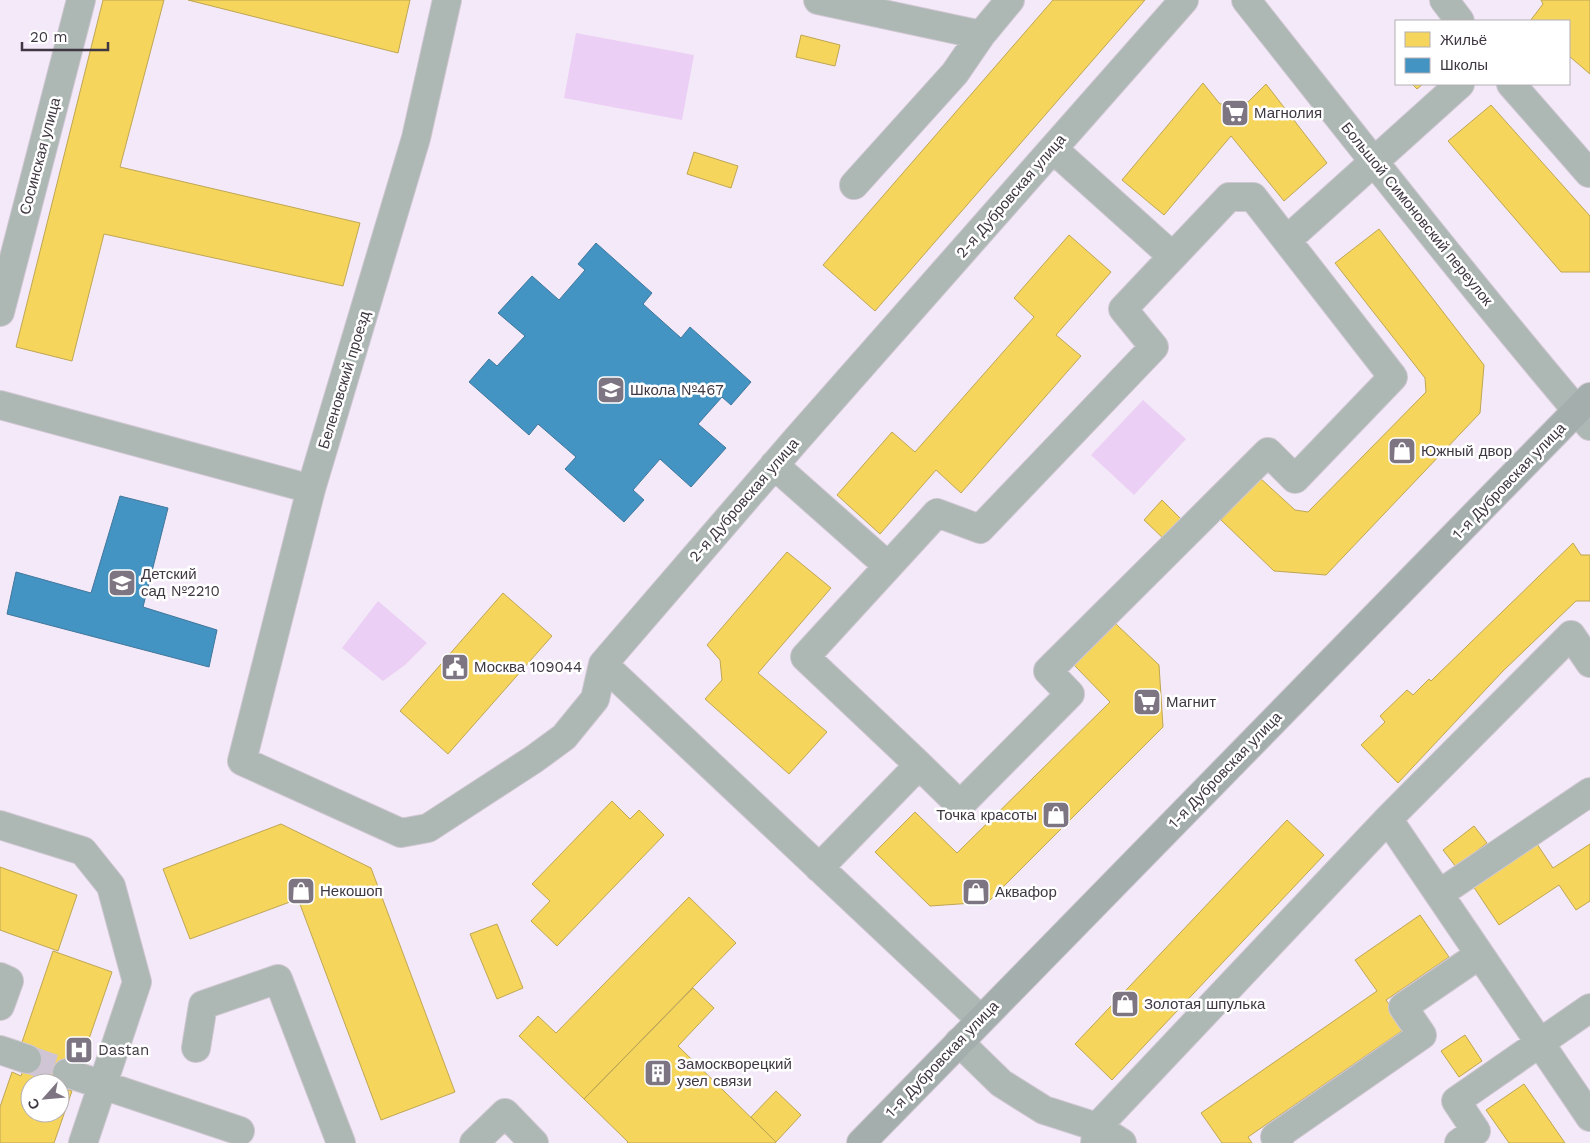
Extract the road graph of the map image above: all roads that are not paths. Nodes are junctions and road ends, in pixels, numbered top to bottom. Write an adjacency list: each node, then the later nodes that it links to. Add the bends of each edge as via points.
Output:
1 (81, 0): 18 (street, Сосинская улица)
2 (447, 0): 22 (street, Беленовский проезд, via 416,138)
3 (818, 0): 9 (street)
4 (1010, 0): 9 (street)
5 (1184, 0): 12 (street, 2-я Дубровская улица)
6 (1246, 0): 13 (street, Большой Симоновский переулок)
7 (1444, 0): 8 (street)
8 (1459, 20)
9 (981, 35): 15 (street, via 955,73)
10 (1459, 85): 13 (street)
11 (1512, 85): 14 (street)
12 (1053, 149): 17 (street); 21 (street, 2-я Дубровская улица)
13 (1374, 161): 16 (street); 20 (street, Большой Симоновский переулок)
14 (1590, 172)
15 (854, 185)
16 (1287, 240): 17 (street, via 1253,196 1229,197); 27 (street, via 1393,377 1295,479 1268,452 1048,671 1070,694 960,805)
17 (1172, 256): 23 (street, via 1123,309 1154,347 980,529 937,513)
18 (0, 312)
19 (0, 406): 22 (street)
20 (1586, 411): 37 (main road, 1-я Дубровская улица)
21 (774, 465): 23 (street); 25 (street, 2-я Дубровская улица)
22 (311, 489): 26 (street, Беленовский проезд)
23 (888, 566): 27 (street, via 805,657)
24 (1590, 663): 29 (street, via 1571,635)
25 (603, 664): 26 (street, 2-я Дубровская улица, via 595,699 564,736 428,828 401,833); 31 (street)
26 (242, 761)
27 (919, 765): 31 (street)
28 (1590, 792): 32 (street)
29 (1388, 819): 32 (street); 47 (street)
30 (0, 825): 44 (street, via 83,851 111,886 137,982)
31 (819, 868): 37 (street)
32 (1439, 894): 33 (street)
33 (1479, 955): 39 (street); 54 (street, via 1403,1007 1422,1035 1275,1137)
34 (0, 978): 35 (street, via 9,980)
35 (0, 1006)
36 (1590, 1008): 39 (street)
37 (980, 1020): 38 (main road, 1-я Дубровская улица)
38 (959, 1042): 47 (street, via 1001,1083 1044,1110); 52 (main road, 1-я Дубровская улица)
39 (1539, 1043): 45 (street); 55 (street, via 1456,1101 1476,1131)
40 (196, 1048): 49 (street, via 203,1005 278,979)
41 (0, 1050): 42 (street)
42 (27, 1059)
43 (70, 1074): 44 (street)
44 (103, 1085): 46 (street); 48 (street)
45 (1590, 1117)
46 (240, 1131)
47 (1096, 1135): 53 (street)
48 (83, 1143)
49 (341, 1143)
50 (474, 1143): 51 (street, via 505,1114)
51 (534, 1143)
52 (861, 1143)
53 (1122, 1143)
54 (1280, 1143)
55 (1459, 1143)

